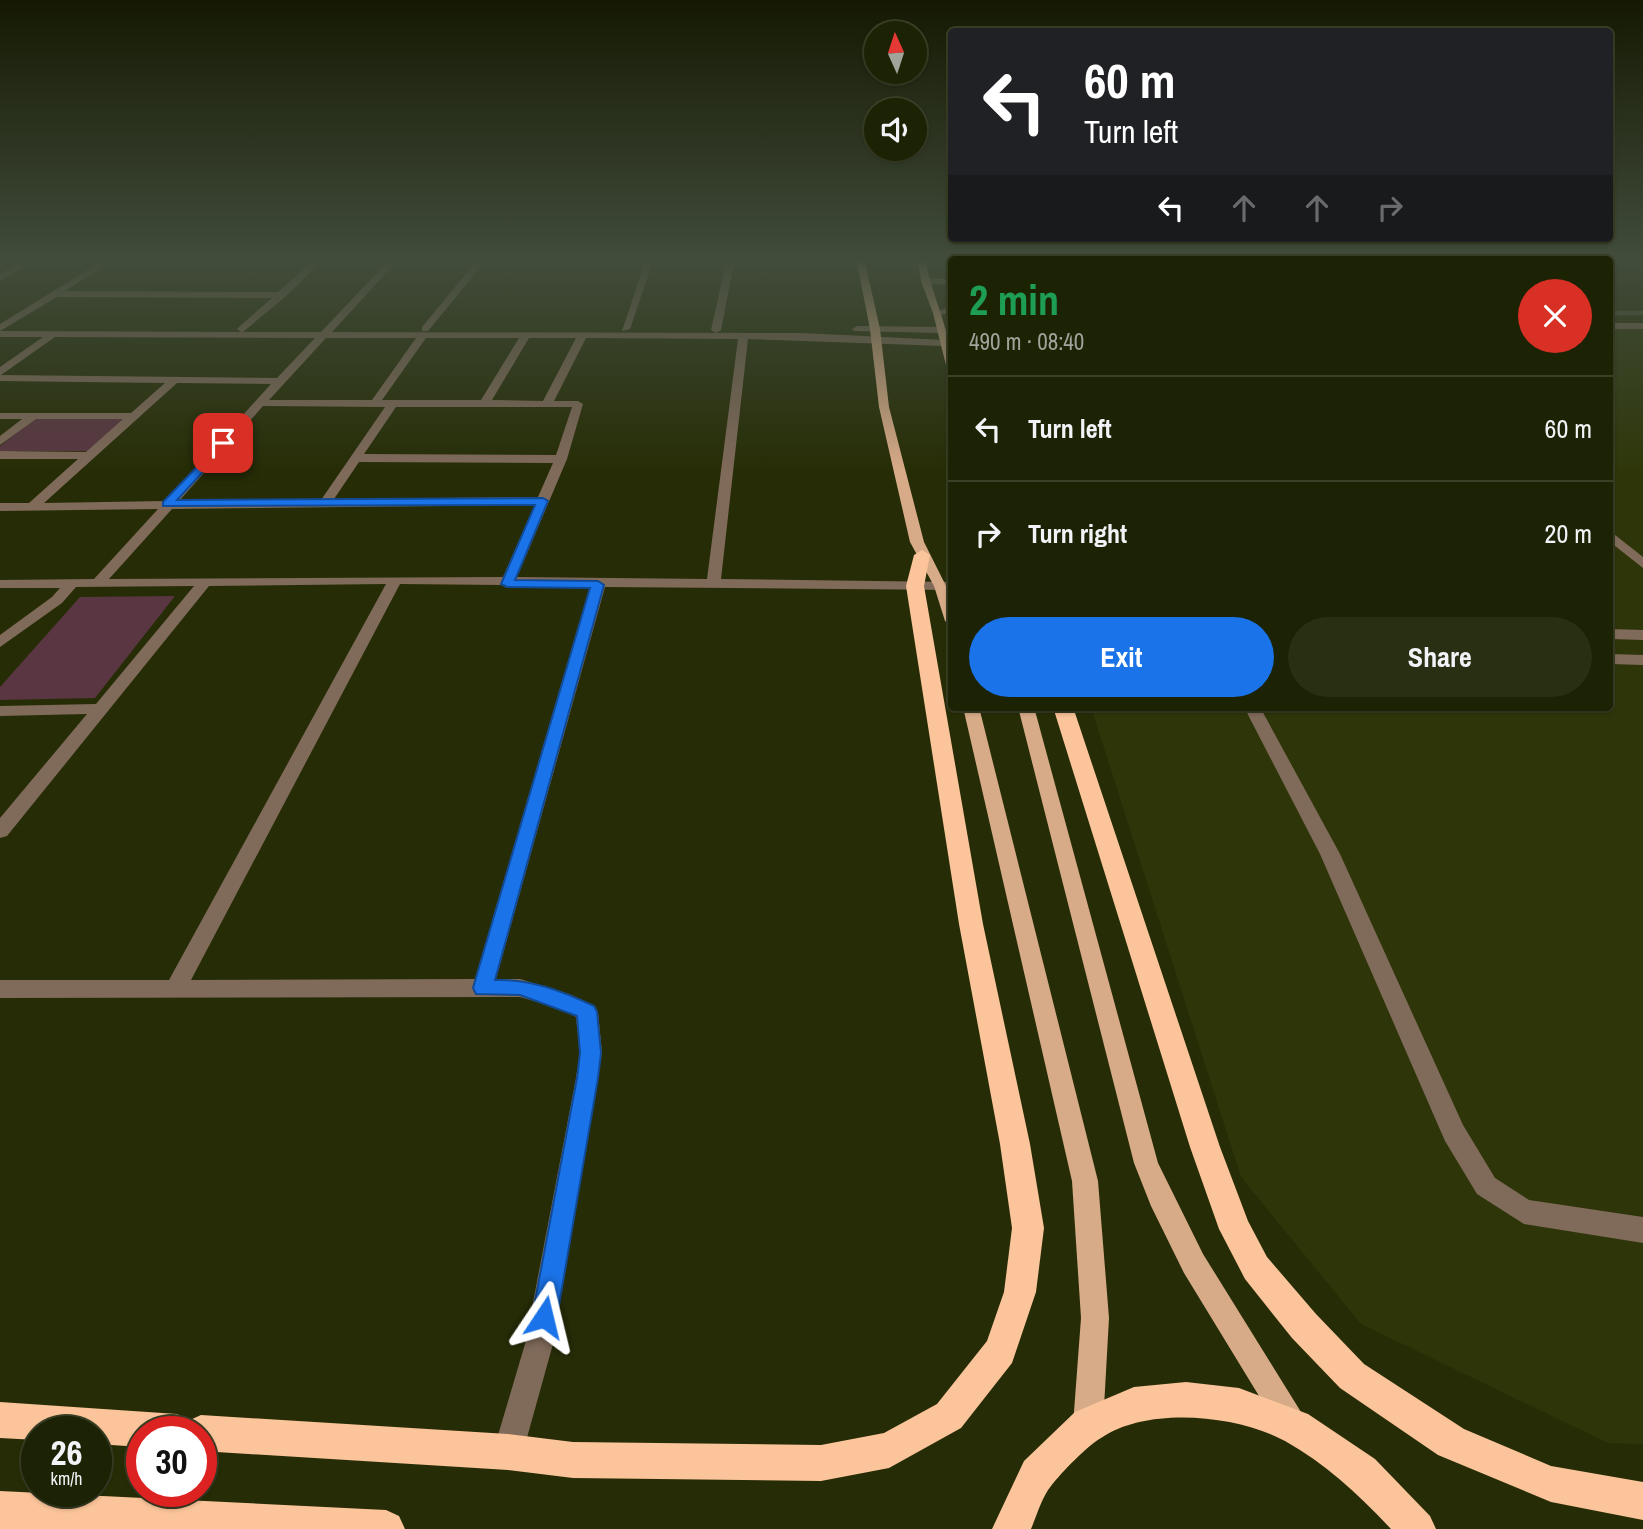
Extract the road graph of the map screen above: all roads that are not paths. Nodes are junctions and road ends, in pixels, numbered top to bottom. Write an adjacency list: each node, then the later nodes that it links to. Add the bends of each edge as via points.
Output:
1 (157, 329): 10 (street)
2 (253, 329): 12 (street)
3 (329, 329): 12 (street)
4 (426, 329): 13 (street)
5 (601, 329): 13 (street)
6 (657, 329): 11 (street)
7 (875, 329): 15 (main road)
8 (901, 329): 15 (street)
9 (941, 329): 19 (main road)
10 (0, 330): 14 (street)
11 (716, 330): 15 (street)
12 (326, 332): 13 (street); 14 (street); 24 (street)
13 (424, 332): 16 (street); 27 (street)
14 (52, 335): 21 (street)
15 (876, 335): 18 (street); 19 (street); 45 (main road, via 884,407 917,542)
16 (525, 336): 17 (street); 29 (street)
17 (582, 336): 18 (street); 25 (street)
18 (743, 336): 53 (street)
19 (944, 343): 20 (main road)
20 (948, 356)
21 (0, 372)
22 (0, 378): 23 (street)
23 (174, 380): 24 (street); 32 (street)
24 (280, 381): 26 (street)
25 (548, 402): 29 (street); 37 (street, via 578,404)
26 (260, 403): 27 (street); 40 (street)
27 (375, 403): 28 (street)
28 (393, 403): 29 (street); 36 (street)
29 (485, 403)
30 (0, 416): 31 (street)
31 (33, 416): 32 (street); 33 (street)
32 (132, 416): 35 (street)
33 (0, 442)
34 (0, 455): 35 (street)
35 (87, 456): 42 (street)
36 (356, 458): 37 (street); 39 (street)
37 (561, 459): 38 (street)
38 (543, 501): 39 (street); 51 (street)
39 (326, 502): 40 (street)
40 (167, 504): 42 (street); 50 (street)
41 (0, 507): 42 (street)
42 (32, 507)
43 (1613, 538): 44 (street)
44 (1643, 564)
45 (932, 578): 53 (street); 54 (main road); 76 (highway, via 969,911 1028,1228 1020,1292 1000,1351 949,1416 889,1450 821,1463 573,1460)
46 (396, 580): 47 (street); 51 (street); 69 (street)
47 (205, 581): 50 (street); 60 (street)
48 (0, 584): 49 (street)
49 (71, 584): 50 (street); 57 (street, via 57,600)
50 (97, 584)
51 (507, 584): 52 (street)
52 (598, 585): 53 (street); 67 (street)
53 (713, 585)
54 (948, 612)
55 (1613, 634): 56 (street)
56 (1643, 635)
57 (0, 642)
58 (1613, 659): 59 (street)
59 (1643, 660)
60 (101, 709): 61 (street); 66 (street)
61 (0, 711)
62 (972, 711): 72 (main road, via 1085,1181 1095,1318)
63 (1027, 711): 73 (main road, via 1146,1163 1162,1206 1183,1249)
64 (1064, 711): 77 (highway, via 1205,1147 1234,1229 1256,1268 1352,1376 1451,1442 1551,1484)
65 (1254, 711): 70 (street, via 1330,854 1454,1133 1486,1186 1524,1212)
66 (0, 831)
67 (483, 988): 69 (street); 76 (street, via 520,988 587,1012 591,1053 539,1344)
68 (0, 989): 69 (street)
69 (175, 990)
70 (1643, 1230)
71 (0, 1420): 74 (highway)
72 (1088, 1425): 73 (highway, via 1134,1405 1186,1399 1240,1406); 80 (highway, via 1037,1474)
73 (1295, 1427): 81 (highway, via 1362,1472)
74 (126, 1429)
75 (217, 1434): 76 (highway)
76 (508, 1452)
77 (1643, 1501)
78 (0, 1510): 79 (highway)
79 (386, 1529)
80 (1011, 1529)
81 (1417, 1529)

